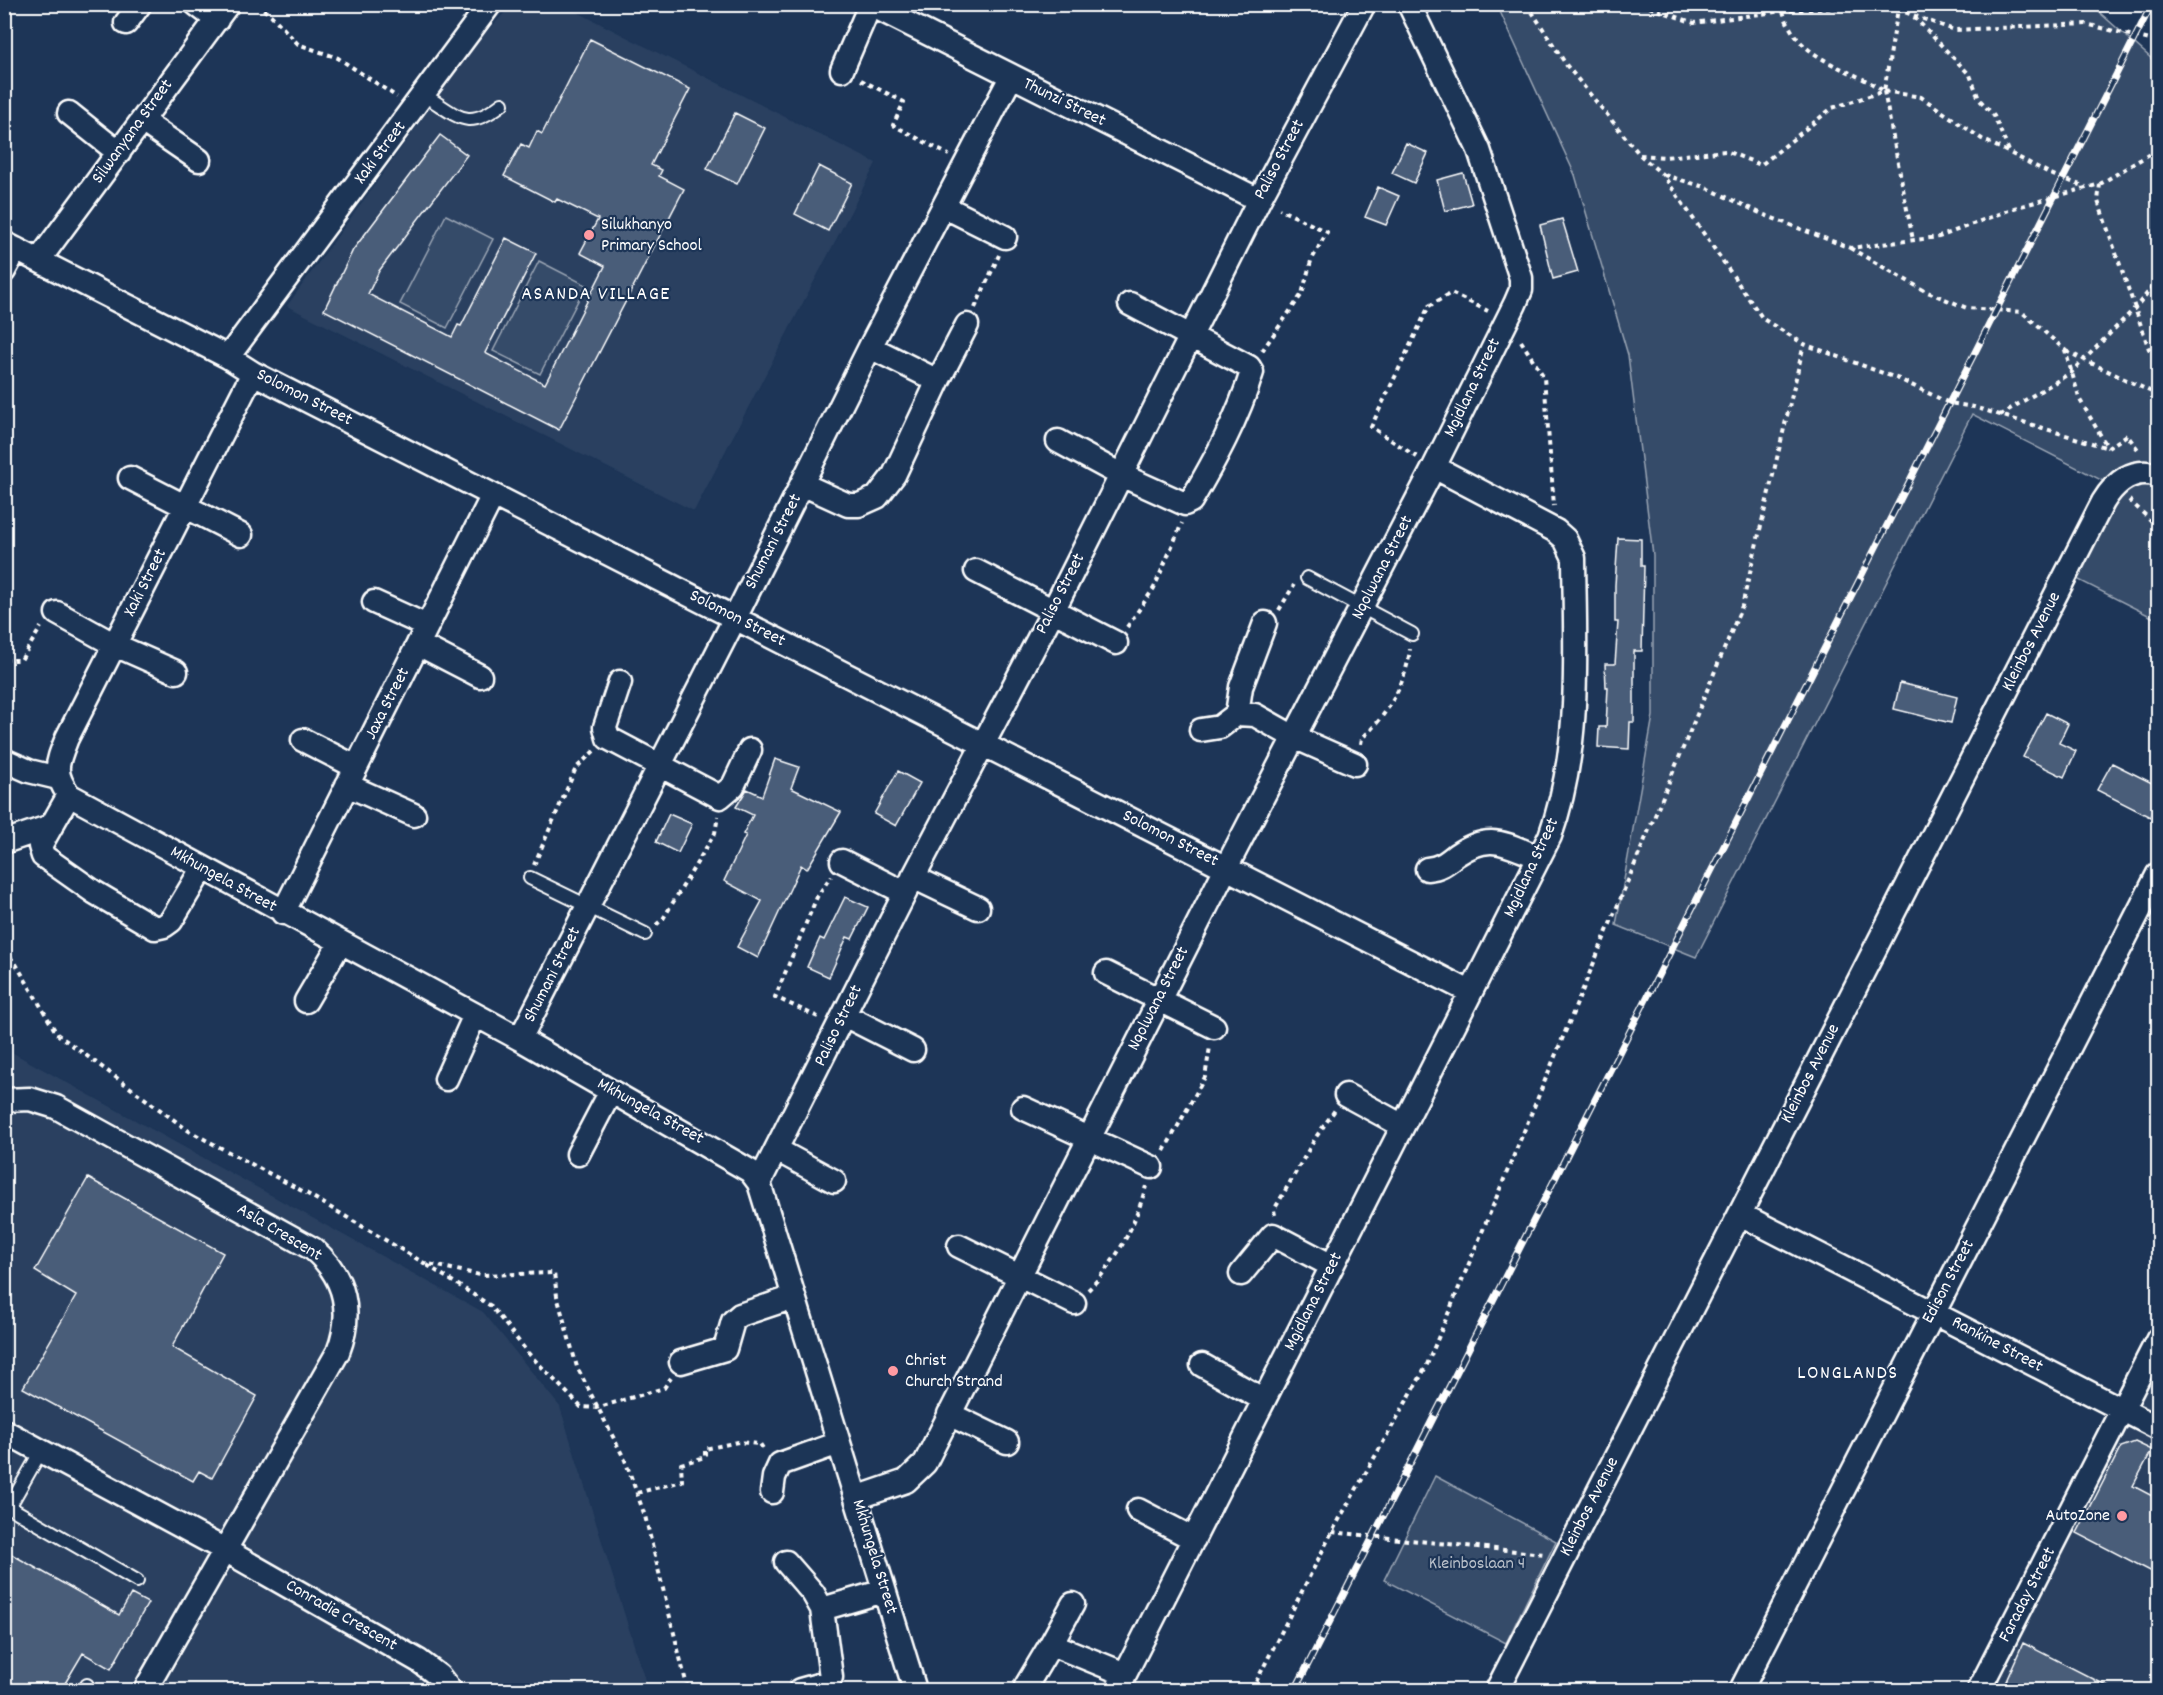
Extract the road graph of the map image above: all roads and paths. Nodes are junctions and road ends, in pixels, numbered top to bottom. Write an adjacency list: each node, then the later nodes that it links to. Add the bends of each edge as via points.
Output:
1 (140, 4): 14 (street)
2 (196, 4): 12 (street)
3 (256, 4): 20 (path, via 298,44 338,58)
4 (490, 4): 19 (street, Xaki Street)
5 (1364, 4): 33 (street, Paliso Street)
6 (1408, 4): 60 (street, Mgidlana Street, via 1479,150 1521,278 1515,304)
7 (1527, 4): 27 (path, via 1567,66)
8 (1641, 4): 11 (path, via 1694,23)
9 (870, 5): 16 (street); 17 (street, Thunzi Street)
10 (1898, 9): 11 (path, via 1885,5); 13 (path); 18 (path)
11 (1783, 11): 18 (path, via 1788,28 1812,55 1862,76)
12 (222, 12): 23 (street, Silwanyana Street)
13 (1912, 14): 15 (path, via 1954,30 2086,24); 25 (path, via 1970,75)
14 (126, 23)
15 (2158, 42)
16 (842, 70): 29 (path, via 904,102 893,125)
17 (1011, 77): 29 (street, Shumani Street); 33 (street, Thunzi Street)
18 (1884, 91): 25 (path, via 1921,97 1982,139); 27 (path, via 1832,108 1761,165 1726,151 1665,157); 36 (path)
19 (424, 95): 21 (lane, via 473,121); 49 (street, Xaki Street)
20 (402, 100)
21 (502, 104)
22 (69, 113): 26 (street)
23 (142, 121): 26 (street, Silwanyana Street); 28 (street)
24 (2158, 149): 31 (path)
25 (2009, 151): 32 (path, via 2053,175)
26 (118, 153): 39 (street, Silwanyana Street)
27 (1640, 155): 30 (path)
28 (199, 160)
29 (967, 163): 34 (street, Shumani Street)
30 (1663, 175): 38 (path, via 1705,187); 46 (path, via 1763,319)
31 (2100, 184): 32 (path); 43 (path, via 2098,201)
32 (2086, 187): 36 (path, via 2014,208 1939,237)
33 (1259, 200): 45 (street, Paliso Street); 52 (path, via 1327,232 1311,261 1302,294 1277,334)
34 (945, 207): 35 (street); 47 (street, Shumani Street)
35 (1005, 237): 44 (path)
36 (1913, 240): 38 (path)
37 (10, 246): 39 (street, Solomon Street); 40 (street)
38 (1850, 248): 48 (path, via 1925,291 1967,308 2022,312)
39 (39, 260): 49 (street, Solomon Street)
40 (4, 271)
41 (2158, 280): 43 (path)
42 (1130, 304): 45 (street)
43 (2134, 308): 50 (path); 51 (path, via 2149,349)
44 (967, 325): 55 (street)
45 (1191, 335): 52 (street); 62 (street, Paliso Street)
46 (1804, 344): 57 (path, via 1899,379 1949,404); 166 (path, via 1742,606 1426,1367)
47 (870, 347): 55 (street); 64 (street, Shumani Street)
48 (2065, 350): 50 (path); 53 (path)
49 (228, 357): 54 (street, Solomon Street)
50 (2085, 359): 53 (path); 56 (path)
51 (2158, 359)
52 (1249, 367): 67 (street, via 1252,372 1229,429)
53 (2072, 372): 57 (path); 59 (path, via 2080,400)
54 (253, 373): 66 (street, Solomon Street); 68 (street, Xaki Street)
55 (938, 381): 64 (street, via 894,475 877,497 848,505)
56 (2158, 395)
57 (2000, 415): 59 (path)
58 (1058, 441): 62 (street)
59 (2108, 448): 61 (path, via 2127,435)
60 (1434, 467): 74 (street, Nqolwana Street); 103 (street, Mgidlana Street, via 1556,531 1565,539 1574,558 1575,661 1568,767 1560,809)
61 (2147, 469): 65 (street)
62 (1121, 475): 67 (street); 75 (street, Paliso Street)
63 (130, 478): 68 (street)
64 (802, 484): 77 (street, Shumani Street)
65 (2114, 485): 69 (path); 138 (street, Kleinbos Avenue)
66 (493, 495): 77 (street, Solomon Street); 80 (street, Jaxa Street)
67 (1189, 503): 81 (path, via 1154,588)
68 (185, 507): 70 (street); 82 (street, Xaki Street)
69 (2158, 526)
70 (241, 535)
71 (976, 571): 75 (street)
72 (1307, 578): 74 (lane); 78 (path, via 1300,577 1272,622)
73 (374, 602): 80 (street)
74 (1364, 606): 79 (lane); 89 (street, Nqolwana Street)
75 (1053, 611): 81 (street); 92 (street, Paliso Street)
76 (57, 613): 82 (street); 83 (path, via 44,621 21,660)
77 (735, 618): 92 (street, Solomon Street); 95 (street, Shumani Street)
78 (1265, 623): 87 (street, via 1241,687)
79 (1412, 633): 96 (path, via 1407,673 1386,711 1362,738)
80 (422, 635): 85 (street); 97 (street, Jaxa Street)
81 (1116, 643)
82 (115, 645): 84 (street); 98 (street, Xaki Street, via 58,760)
83 (4, 660)
84 (176, 672)
85 (480, 676)
86 (620, 682): 90 (street, via 604,727)
87 (1237, 714): 88 (street, via 1220,727); 89 (street, via 1255,715)
88 (1201, 730)
89 (1294, 737): 96 (street); 105 (street, Nqolwana Street)
90 (608, 738): 95 (street); 109 (path, via 576,768)
91 (303, 740): 97 (street)
92 (983, 745): 105 (street, Solomon Street); 110 (street, Paliso Street)
93 (750, 750): 99 (street, via 733,786)
94 (4, 760): 98 (street, Mkhungela Street)
95 (661, 764): 99 (street); 111 (street, Shumani Street)
96 (1355, 764)
97 (352, 776): 100 (street); 113 (street, Jaxa Street)
98 (63, 787): 101 (street); 106 (street, Mkhungela Street)
99 (720, 797): 114 (path, via 715,833 663,919)
100 (414, 814)
101 (51, 826): 102 (street); 106 (street, via 40,846 43,856 155,928 171,921)
102 (4, 842)
103 (1539, 857): 107 (street, via 1487,840 1473,844 1445,865); 118 (street, Mgidlana Street)
104 (842, 861): 110 (street); 122 (path, via 817,897 775,997)
105 (1226, 868): 118 (street, Solomon Street); 119 (street, Nqolwana Street)
106 (202, 869): 113 (street, Mkhungela Street)
107 (1427, 869)
108 (2158, 874): 147 (street, Edison Street)
109 (530, 878): 111 (lane)
110 (909, 885): 112 (street); 122 (street, Paliso Street)
111 (588, 906): 114 (lane); 124 (street, Shumani Street)
112 (978, 908)
113 (283, 913): 115 (street, Mkhungela Street)
114 (645, 934)
115 (340, 943): 120 (street); 121 (street, Mkhungela Street)
116 (4, 950): 141 (path, via 57,1034 189,1131 306,1193)
117 (1106, 973): 119 (street)
118 (1470, 992): 131 (street, Mgidlana Street)
119 (1159, 998): 123 (street); 132 (street, Nqolwana Street)
120 (306, 1001)
121 (475, 1015): 124 (street, Mkhungela Street); 126 (street)
122 (841, 1021): 125 (street); 133 (street, Paliso Street)
123 (1214, 1028): 135 (path, via 1205,1077)
124 (520, 1039): 127 (street, Mkhungela Street)
125 (913, 1050)
126 (446, 1079)
127 (611, 1091): 134 (street); 137 (street, Mkhungela Street, via 734,1160)
128 (1346, 1095): 131 (street); 139 (path, via 1316,1137 1274,1210)
129 (4, 1100): 168 (street, Asla Crescent, via 30,1099 56,1107 313,1249 338,1279 347,1322 338,1352)
130 (1023, 1108): 132 (street)
131 (1403, 1126): 142 (street, Mgidlana Street)
132 (1089, 1138): 135 (street); 144 (street, Nqolwana Street)
133 (777, 1150): 136 (street); 137 (street, Paliso Street)
134 (578, 1154)
135 (1151, 1167): 146 (path, via 1137,1220 1104,1274)
136 (834, 1181)
137 (759, 1183): 145 (street, Mkhungela Street)
138 (1740, 1214): 147 (street, Rankine Street); 169 (street, Kleinbos Avenue)
139 (1276, 1235): 142 (street); 143 (street, via 1269,1238)
140 (959, 1246): 144 (street)
141 (424, 1263): 152 (path, via 491,1306 528,1353 581,1407); 152 (path, via 480,1275 554,1273 577,1367)
142 (1332, 1266): 151 (street, Mgidlana Street)
143 (1241, 1274)
144 (1018, 1276): 146 (street); 154 (street, Nqolwana Street)
145 (794, 1297): 149 (street, via 740,1315 732,1321 725,1349); 157 (street, Mkhungela Street)
146 (1074, 1303)
147 (1933, 1312): 153 (street, Rankine Street); 185 (street, Edison Street)
148 (2158, 1339): 153 (street, Faraday Street)
149 (681, 1362): 152 (path, via 664,1388)
150 (1202, 1365): 151 (street)
151 (1264, 1400): 167 (street, Mgidlana Street)
152 (596, 1408): 162 (path, via 625,1460)
153 (2122, 1411): 155 (street, Rankine Street); 186 (street, Faraday Street)
154 (949, 1414): 158 (street); 163 (street, Nqolwana Street, via 925,1463 912,1477)
155 (2158, 1428)
156 (4, 1431): 159 (street, Conradie Crescent)
157 (839, 1443): 160 (street); 163 (street, Mkhungela Street)
158 (1007, 1443)
159 (41, 1451): 164 (lane); 168 (street, Conradie Crescent)
160 (776, 1468): 161 (street); 162 (path, via 760,1444 738,1443 705,1449 705,1457 681,1464 682,1481)
161 (772, 1492)
162 (637, 1493): 180 (path)
163 (856, 1498): 172 (street, Mkhungela Street)
164 (7, 1506): 171 (lane)
165 (1138, 1510): 167 (street)
166 (1332, 1532): 169 (path); 183 (path)
167 (1194, 1539): 176 (street, Mgidlana Street)
168 (225, 1550): 178 (street); 179 (street, Conradie Crescent, via 419,1661)
169 (1565, 1556): 184 (street, Kleinbos Avenue)
170 (786, 1562): 174 (street)
171 (137, 1581)
172 (884, 1591): 174 (street); 182 (street, Mkhungela Street)
173 (1073, 1604): 175 (street)
174 (822, 1609): 181 (street, via 831,1677 825,1683)
175 (1051, 1644): 176 (street); 177 (street)
176 (1121, 1682)
177 (1026, 1686)
178 (146, 1690)
179 (450, 1690)
180 (688, 1690)
181 (800, 1690)
182 (915, 1690)
183 (1252, 1690)
184 (1497, 1690)
185 (1741, 1690)
186 (1979, 1690)

